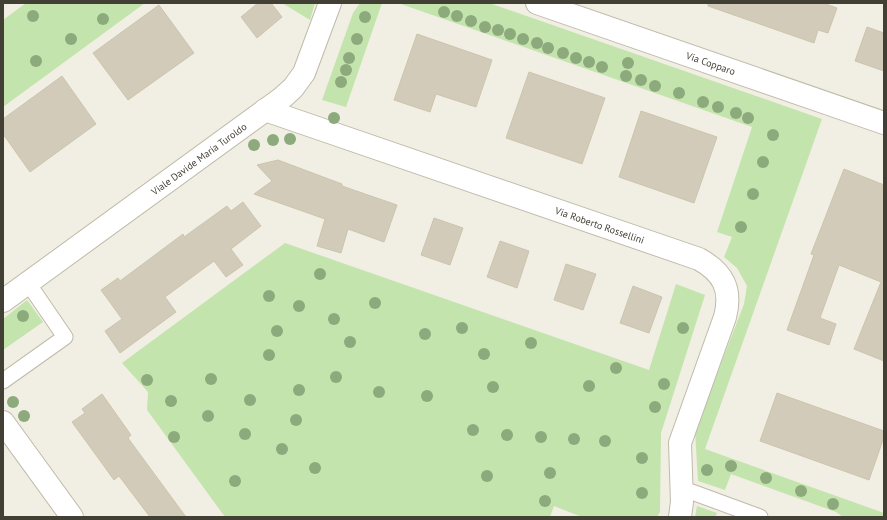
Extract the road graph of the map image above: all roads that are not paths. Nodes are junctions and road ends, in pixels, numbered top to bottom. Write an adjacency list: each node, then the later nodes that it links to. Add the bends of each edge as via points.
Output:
1 (330, 3): 3 (street, Viale Davide Maria Turoldo, via 300,80)
2 (537, 3): 4 (street, Via Copparo)
3 (265, 110): 5 (street, Viale Davide Maria Turoldo); 9 (street, Via Roberto Rossellini, via 700,259 713,268 725,285 728,304 680,443)
4 (884, 123)
5 (28, 283): 6 (street, Viale Davide Maria Turoldo); 7 (lane, via 66,337)
6 (3, 301)
7 (3, 381)
8 (3, 422): 10 (street)
9 (681, 488): 11 (street, Via Roberto Rossellini); 12 (lane)
10 (72, 517)
11 (680, 517)
12 (760, 517)

